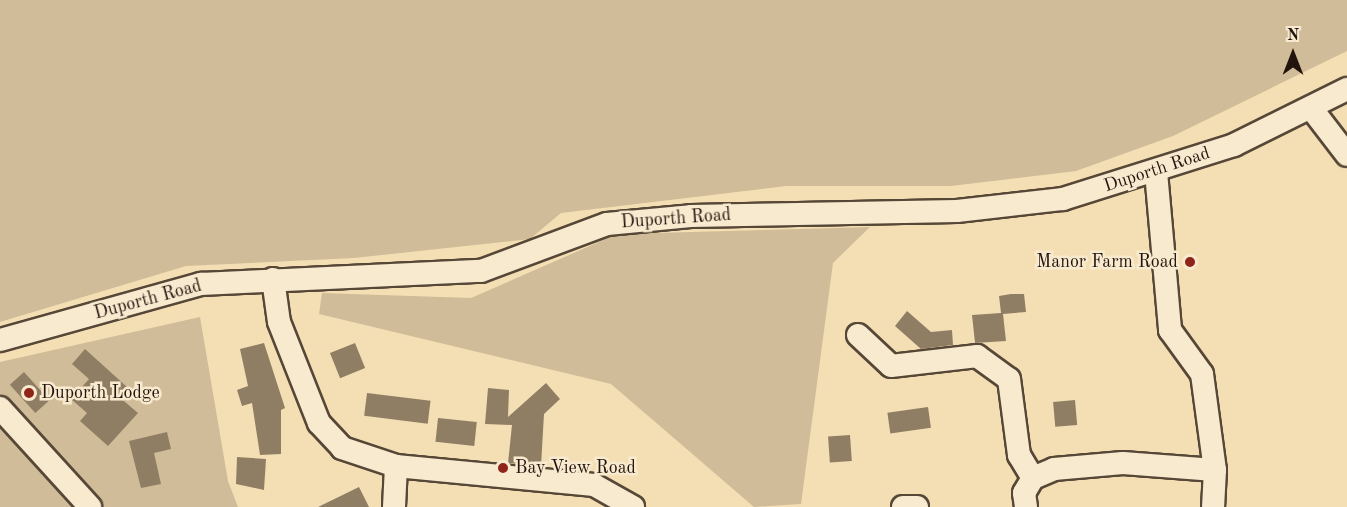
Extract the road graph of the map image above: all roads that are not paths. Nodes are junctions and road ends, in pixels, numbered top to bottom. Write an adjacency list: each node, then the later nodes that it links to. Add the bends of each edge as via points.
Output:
1 (1347, 89): 2 (street, Duporth Road)
2 (1311, 108): 3 (street); 4 (street, Duporth Road, via 1234,145)
3 (1347, 155)
4 (1156, 172): 5 (street, Duporth Road, via 1063,198 957,211 690,216 607,224 481,271); 10 (street, via 1170,330 1202,374)
5 (273, 279): 7 (street, Duporth Road, via 201,284); 9 (street, via 279,322 319,423 342,448)
6 (858, 335): 11 (street, via 891,366 977,356 1010,379 1019,455)
7 (0, 340)
8 (0, 408): 13 (street)
9 (396, 466): 12 (street, via 594,485); 14 (street)
10 (1215, 470): 11 (street, via 1123,463 1054,469); 18 (street)
11 (1033, 478): 17 (street, via 1024,493)
12 (623, 504)
13 (90, 507)
14 (394, 507)
15 (903, 507): 16 (street)
16 (917, 507)
17 (1026, 507)
18 (1213, 507)

